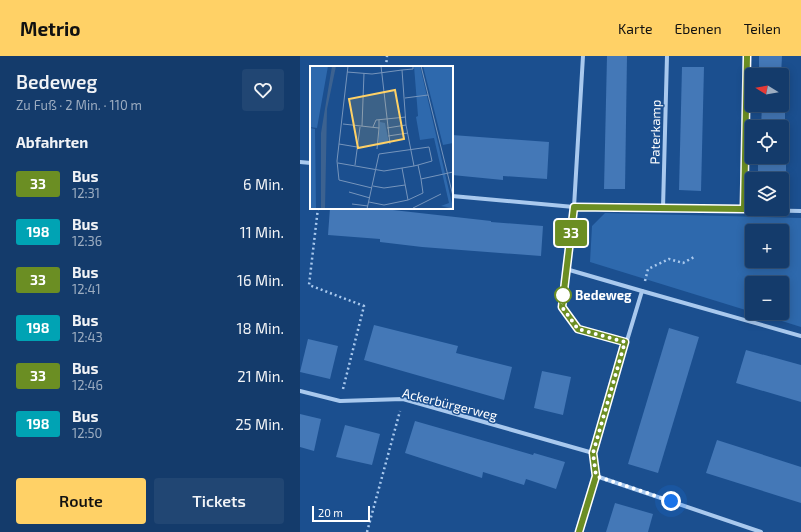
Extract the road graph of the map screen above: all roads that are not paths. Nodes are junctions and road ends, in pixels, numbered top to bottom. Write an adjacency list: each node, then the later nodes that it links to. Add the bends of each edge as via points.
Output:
1 (583, 56): 7 (street)
2 (666, 56): 8 (street, Paterkamp)
3 (747, 56): 9 (street)
4 (300, 162): 5 (street)
5 (310, 163)
6 (453, 196): 7 (street)
7 (574, 207): 8 (street); 11 (street)
8 (663, 208): 9 (street)
9 (744, 209): 10 (street)
10 (801, 211)
11 (566, 269): 12 (street); 14 (street, via 562,307 578,329)
12 (642, 291): 13 (street); 14 (street)
13 (801, 336)
14 (625, 342): 16 (street)
15 (300, 391): 16 (street, Ackerbürgerweg, via 340,401 403,400)
16 (593, 453): 17 (street)
17 (596, 476): 18 (street); 19 (street)
18 (579, 532)
19 (761, 532)

